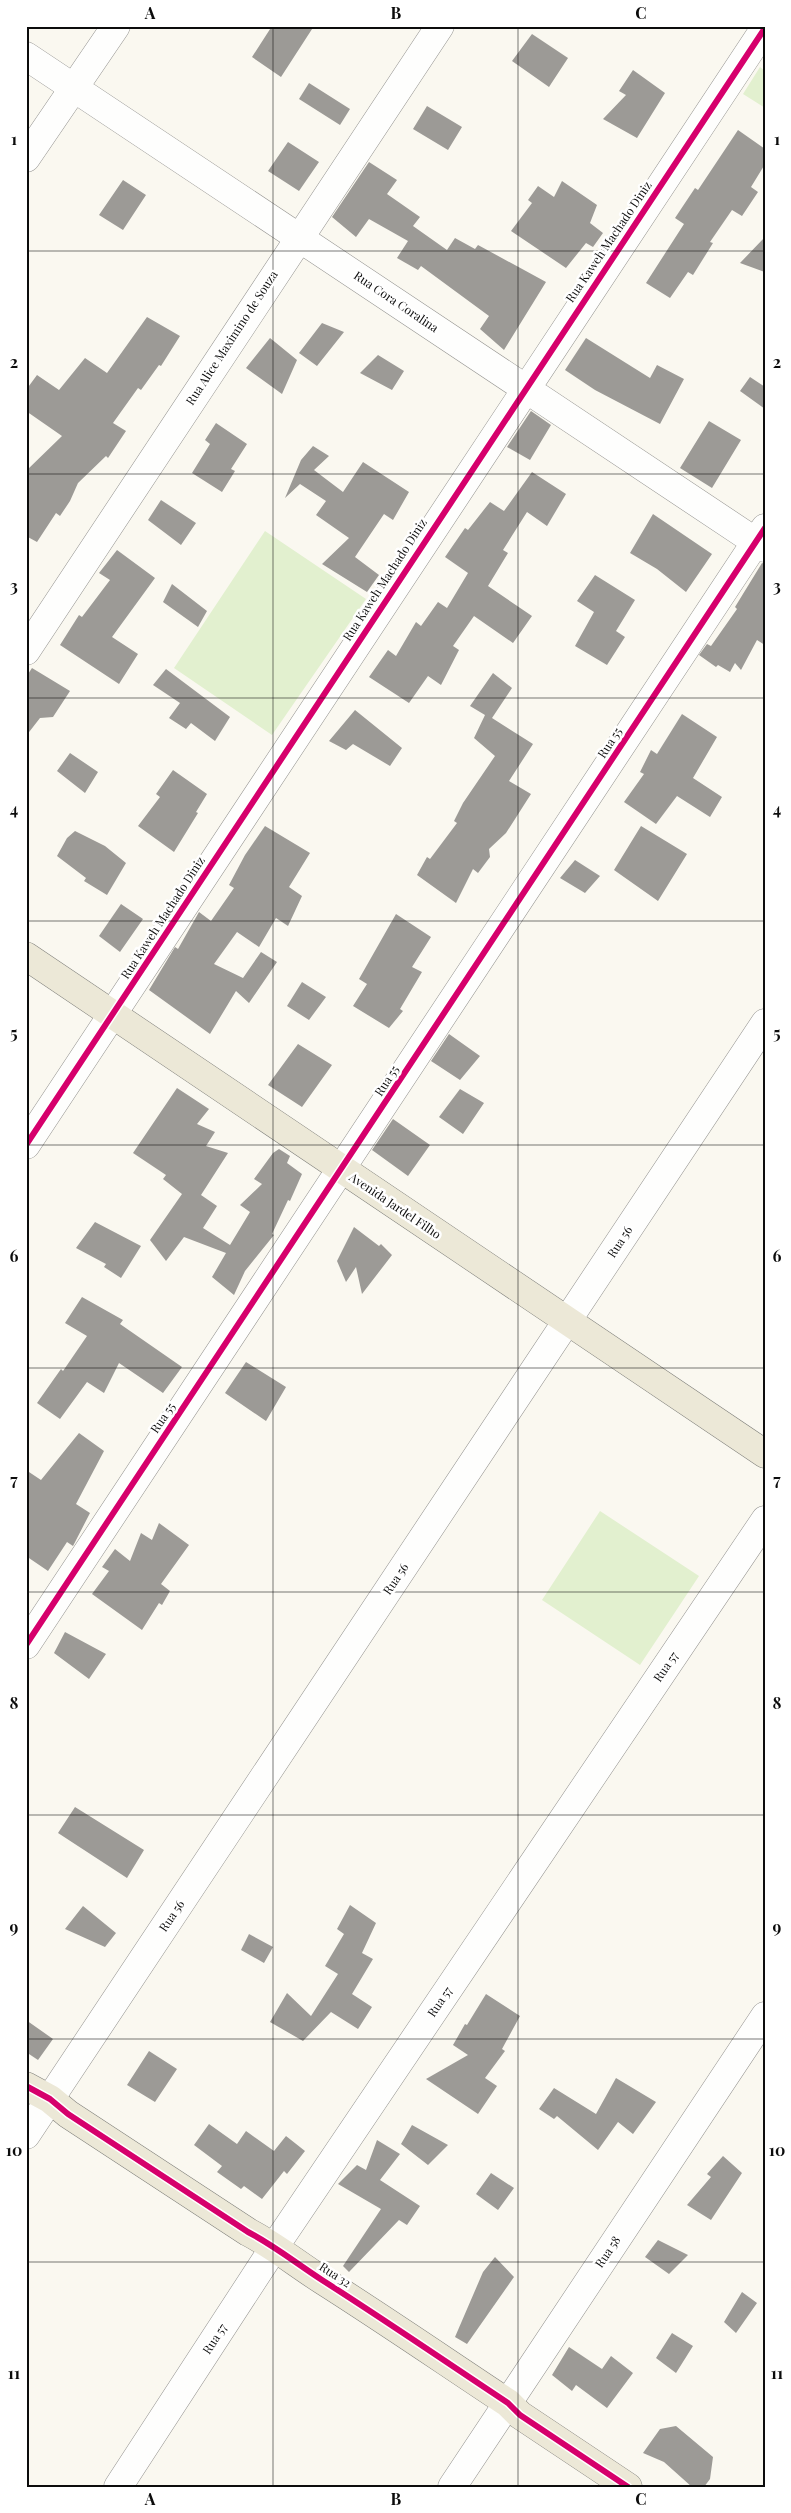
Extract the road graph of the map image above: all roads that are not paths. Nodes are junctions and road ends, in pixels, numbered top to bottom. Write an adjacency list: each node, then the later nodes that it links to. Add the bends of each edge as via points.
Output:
1 (116, 26): 5 (street)
2 (440, 26): 7 (street, Rua Alice Maximino de Souza)
3 (765, 28): 8 (street, Rua Kaweh Machado Diniz)
4 (26, 56): 5 (street, Rua Cora Coralina)
5 (74, 88): 6 (street); 7 (street, Rua Cora Coralina)
6 (26, 158)
7 (299, 237): 8 (street, Rua Cora Coralina); 10 (street, Rua Alice Maximino de Souza)
8 (525, 388): 9 (street, Rua Cora Coralina); 12 (street, Rua Kaweh Machado Diniz)
9 (762, 540): 15 (street, Rua 55)
10 (26, 651)
11 (26, 956): 12 (main road, Avenida Jardel Filho)
12 (113, 1014): 14 (street, Rua Kaweh Machado Diniz); 15 (main road, Avenida Jardel Filho)
13 (765, 1023): 16 (street, Rua 56)
14 (26, 1145)
15 (341, 1170): 16 (main road, Avenida Jardel Filho); 19 (street, Rua 55)
16 (567, 1322): 17 (main road, Avenida Jardel Filho); 22 (street, Rua 56)
17 (765, 1454)
18 (765, 1520): 24 (street, Rua 57)
19 (26, 1645)
20 (765, 2016): 25 (street, Rua 58)
21 (26, 2086): 22 (main road, Rua 32)
22 (50, 2099): 23 (street, Rua 56); 24 (main road, Rua 32, via 248,2232)
23 (26, 2135)
24 (275, 2246): 25 (main road, Rua 32); 26 (street, Rua 57)
25 (508, 2403): 27 (street, Rua 58); 28 (main road, Rua 32, via 520,2415)
26 (118, 2487)
27 (452, 2487)
28 (628, 2487)

